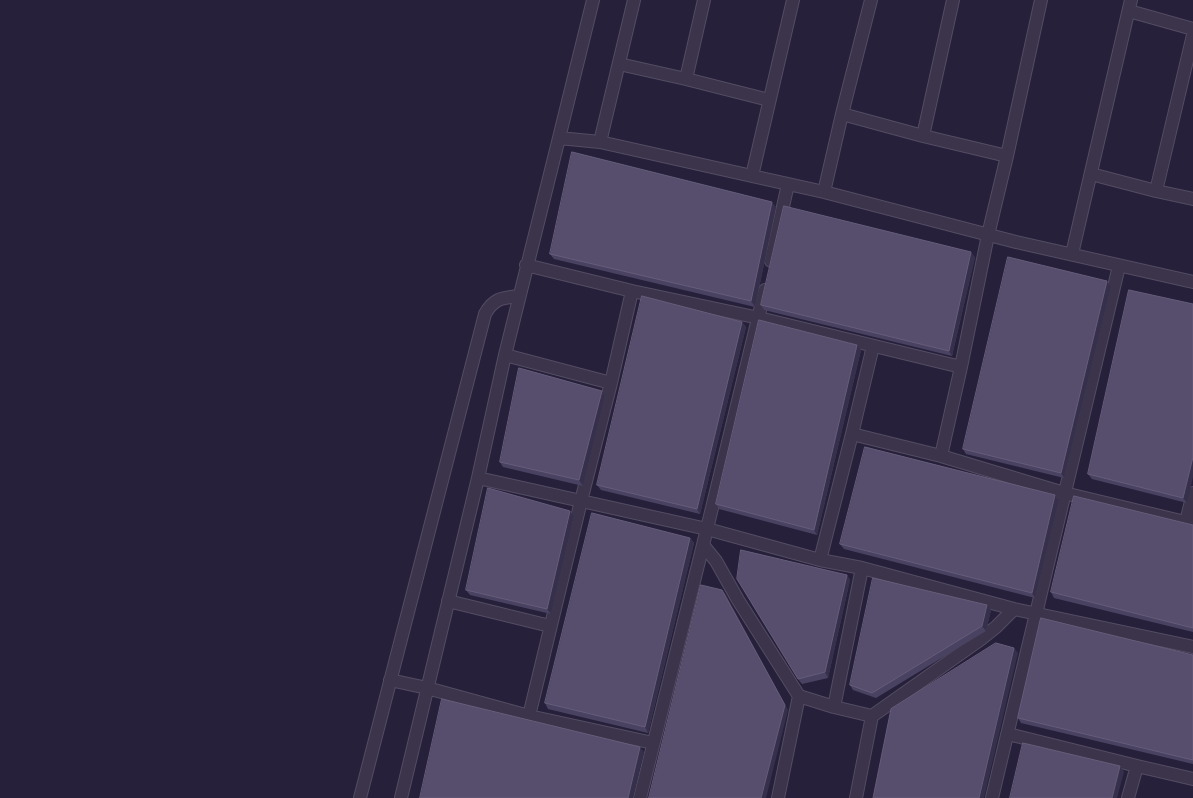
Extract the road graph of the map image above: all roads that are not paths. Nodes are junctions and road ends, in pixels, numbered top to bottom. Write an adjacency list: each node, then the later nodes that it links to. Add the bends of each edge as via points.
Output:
1 (593, 0): 16 (street)
2 (634, 0): 11 (street)
3 (704, 0): 12 (street)
4 (794, 0): 13 (street)
5 (871, 0): 14 (street)
6 (953, 0): 15 (street)
7 (1041, 0): 18 (street)
8 (1130, 6): 9 (street); 19 (street)
9 (1193, 30)
10 (1193, 36): 22 (street)
11 (619, 64): 12 (street); 17 (street)
12 (686, 80): 13 (street)
13 (769, 100): 20 (street)
14 (842, 114): 15 (street); 23 (street)
15 (923, 136): 18 (street)
16 (560, 138): 17 (street); 27 (street)
17 (600, 142): 20 (street)
18 (1007, 156): 25 (street)
19 (1091, 174): 22 (street); 26 (street)
20 (752, 176): 21 (street)
21 (788, 184): 23 (street); 32 (street)
22 (1156, 191): 24 (street)
23 (824, 192): 25 (street)
24 (1193, 198)
25 (988, 235): 26 (street); 35 (street)
26 (1072, 254): 28 (street)
27 (526, 265): 30 (street); 31 (street)
28 (1120, 266): 29 (street); 40 (street)
29 (1193, 282)
30 (632, 291): 32 (street); 36 (street)
31 (519, 296): 34 (street); 53 (street, via 497,300 485,314)
32 (758, 318): 33 (street); 44 (street)
33 (873, 346): 35 (street); 37 (street)
34 (505, 355): 36 (street); 39 (street)
35 (961, 368): 38 (street)
36 (611, 383): 42 (street)
37 (852, 434): 38 (street); 46 (street)
38 (941, 456): 40 (street)
39 (478, 478): 42 (street); 48 (street)
40 (1064, 493): 43 (street); 50 (street)
41 (1193, 493): 43 (street)
42 (581, 500): 44 (street); 51 (street)
43 (1190, 523)
44 (707, 529): 45 (street); 46 (street)
45 (703, 545): 55 (street, via 716,561); 60 (street)
46 (820, 560): 47 (street)
47 (862, 568): 49 (street); 56 (street)
48 (448, 600): 51 (street); 54 (street)
49 (1014, 609): 50 (street); 58 (street, via 996,627)
50 (1036, 614): 52 (street); 59 (street)
51 (550, 626): 57 (street)
52 (1193, 647)
53 (390, 680): 54 (street); 63 (street)
54 (427, 688): 57 (street); 64 (street)
55 (799, 696): 56 (street); 66 (street)
56 (834, 707): 58 (street)
57 (529, 716): 60 (street)
58 (872, 716): 67 (street)
59 (1008, 734): 61 (street); 68 (street)
60 (653, 743): 65 (street)
61 (1136, 766): 62 (street); 69 (street)
62 (1193, 779)
63 (360, 798)
64 (401, 798)
65 (640, 798)
66 (778, 798)
67 (856, 798)
68 (992, 798)
69 (1128, 798)

